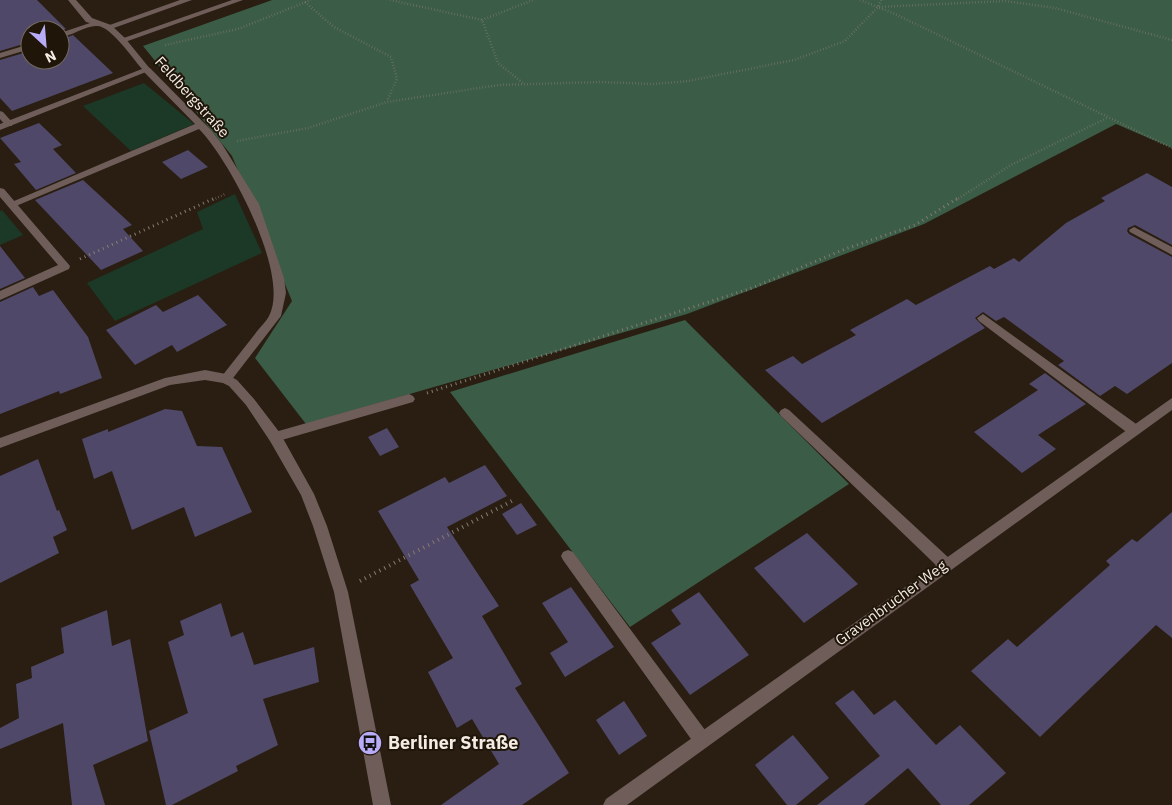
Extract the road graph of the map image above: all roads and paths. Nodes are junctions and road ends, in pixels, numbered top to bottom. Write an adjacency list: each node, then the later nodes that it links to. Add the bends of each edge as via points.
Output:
1 (72, 0): 12 (street, Feldbergstraße, via 89,20)
2 (188, 0): 13 (street)
3 (239, 0): 15 (street)
4 (311, 0): 9 (path)
5 (390, 0): 11 (path)
6 (533, 0): 11 (path)
7 (860, 0): 10 (path)
8 (881, 0): 10 (path)
9 (305, 2): 18 (path, via 238,29); 22 (path, via 319,17 391,57 397,79)
10 (878, 7): 16 (path, via 1005,0 1055,8); 21 (path, via 845,41 794,60 688,81); 24 (path)
11 (482, 20): 21 (path, via 498,63)
12 (97, 23): 13 (street, Feldbergstraße); 14 (street)
13 (108, 27): 15 (street, Feldbergstraße)
14 (70, 32)
15 (122, 40): 18 (street, Feldbergstraße)
16 (1172, 40)
17 (20, 49): 19 (street)
18 (132, 52): 20 (street, Feldbergstraße)
19 (0, 56)
20 (147, 70): 25 (street); 26 (street, Feldbergstraße)
21 (525, 84): 22 (path)
22 (387, 102): 27 (path, via 308,128)
23 (0, 114): 25 (street)
24 (1107, 118): 28 (path); 38 (path, via 1011,165 915,225 691,309)
25 (5, 125)
26 (200, 125): 27 (street, Feldbergstraße); 31 (street)
27 (217, 144): 29 (street, Feldbergstraße)
28 (1172, 148)
29 (241, 186): 34 (path); 37 (street, Feldbergstraße, via 254,204 279,278 280,293 274,316)
30 (0, 191): 31 (street)
31 (12, 204): 34 (street)
32 (1134, 230): 33 (street)
33 (1172, 252)
34 (65, 266): 35 (street)
35 (0, 296)
36 (982, 318): 41 (street)
37 (226, 379): 42 (street, via 242,392); 43 (street, via 205,375 169,381)
38 (409, 399): 42 (street)
39 (1172, 403): 41 (street, Gravenbrucher Weg)
40 (786, 413): 46 (street)
41 (1134, 430): 46 (street, Gravenbrucher Weg)
42 (275, 437): 47 (street, via 307,494)
43 (0, 443)
44 (512, 501): 47 (path)
45 (568, 556): 48 (street)
46 (945, 564): 48 (street, Gravenbrucher Weg)
47 (341, 592): 49 (street)
48 (702, 740): 50 (street, Gravenbrucher Weg)
49 (382, 805)
50 (612, 805)

